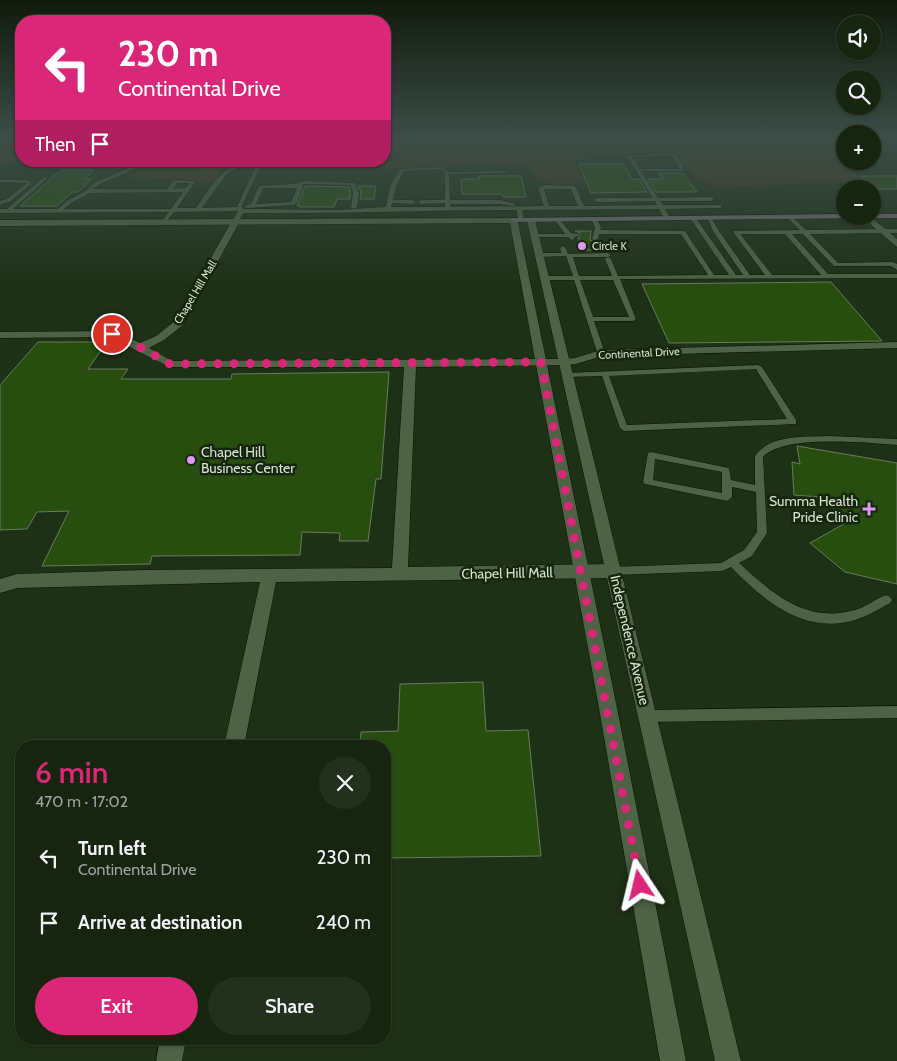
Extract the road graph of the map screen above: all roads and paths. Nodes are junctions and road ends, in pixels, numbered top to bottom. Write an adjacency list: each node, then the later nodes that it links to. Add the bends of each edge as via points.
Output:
1 (22, 189): 24 (lane)
2 (34, 189): 38 (lane)
3 (91, 189): 16 (lane)
4 (212, 189): 35 (lane)
5 (249, 189): 36 (lane)
6 (260, 189): 25 (lane)
7 (299, 189): 25 (lane, via 292,204)
8 (355, 189): 26 (lane)
9 (393, 189): 20 (lane)
10 (447, 189): 23 (lane)
11 (541, 189): 29 (lane)
12 (573, 189): 30 (lane)
13 (649, 189): 17 (lane)
14 (169, 190): 15 (lane); 16 (lane)
15 (187, 190): 34 (lane)
16 (89, 191): 39 (lane)
17 (656, 199): 18 (lane); 19 (lane); 31 (lane)
18 (711, 199)
19 (597, 200)
20 (390, 201): 21 (lane); 32 (lane)
21 (413, 201)
22 (421, 201): 23 (lane)
23 (448, 201): 28 (lane, via 500,202 518,205); 33 (lane)
24 (0, 203)
25 (252, 205): 36 (lane)
26 (354, 207)
27 (718, 207): 31 (lane)
28 (519, 208): 29 (lane); 33 (lane); 48 (lane)
29 (547, 208): 30 (lane)
30 (582, 208): 31 (lane)
31 (661, 208): 43 (lane)
32 (388, 209): 33 (lane); 36 (lane, via 339,212)
33 (448, 209)
34 (172, 210): 35 (lane); 39 (lane); 51 (lane)
35 (198, 210): 36 (lane)
36 (240, 210): 50 (lane)
37 (0, 211): 38 (lane)
38 (8, 211): 39 (lane)
39 (59, 211)
40 (881, 216): 41 (main road)
41 (897, 216)
42 (836, 217): 46 (main road)
43 (667, 218): 44 (main road); 47 (main road)
44 (693, 218): 45 (main road); 68 (lane)
45 (709, 218): 46 (main road); 69 (lane)
46 (791, 218): 56 (lane)
47 (594, 219): 49 (main road); 67 (lane, via 598,227 595,234 683,232)
48 (522, 220): 49 (main road); 50 (street); 59 (street, Independence Avenue); 81 (street)
49 (558, 220): 58 (lane)
50 (236, 221): 51 (street); 78 (street, Chapel Hill Mall, via 179,323 160,338)
51 (164, 222): 52 (street)
52 (0, 223)
53 (874, 225): 54 (street)
54 (882, 231): 56 (lane); 57 (lane); 60 (street)
55 (787, 232): 56 (lane); 70 (lane, via 736,232); 71 (lane)
56 (805, 232): 63 (lane)
57 (897, 232)
58 (570, 235): 59 (lane); 61 (lane)
59 (534, 236): 62 (street, Independence Avenue)
60 (897, 244)
61 (567, 250): 62 (lane); 73 (lane); 74 (lane, via 608,257)
62 (539, 255): 72 (street, Independence Avenue)
63 (836, 265): 64 (lane, via 893,264); 65 (lane)
64 (897, 268)
65 (847, 276): 66 (lane); 71 (lane)
66 (897, 276)
67 (712, 277): 68 (lane); 74 (lane)
68 (734, 277): 69 (lane)
69 (748, 277): 70 (lane)
70 (770, 277): 71 (lane)
71 (827, 277)
72 (545, 278): 73 (lane); 82 (street, Independence Avenue)
73 (577, 278): 74 (lane); 75 (lane)
74 (616, 278): 75 (lane, via 633,319)
75 (590, 319): 79 (lane)
76 (0, 335): 78 (street, Continental Drive, via 116,334)
77 (897, 345): 79 (street, Continental Drive)
78 (139, 348): 80 (street, Continental Drive, via 170,364)
79 (601, 353): 82 (street, Continental Drive, via 576,361)
80 (410, 362): 81 (street, Continental Drive); 90 (street)
81 (541, 362): 82 (street, Continental Drive); 88 (street)
82 (567, 368): 83 (lane); 89 (street, Independence Avenue)
83 (605, 374): 83 (lane, via 758,368 792,422 624,428)
84 (897, 442): 86 (lane, via 781,442 767,447 759,456)
85 (727, 483): 85 (lane, via 726,470 651,455 648,482 728,497); 86 (lane)
86 (760, 489): 87 (lane, via 762,533 748,553)
87 (732, 561): 89 (lane, via 713,568); 93 (lane, via 767,596 782,607 803,614 853,616)
88 (582, 572): 89 (street, Chapel Hill Mall); 90 (street, Chapel Hill Mall); 99 (street)
89 (614, 572): 95 (street, Independence Avenue)
90 (400, 574): 91 (street, Chapel Hill Mall)
91 (269, 576): 92 (street, Chapel Hill Mall, via 17,581); 96 (street)
92 (0, 586)
93 (886, 600)
94 (897, 712): 95 (lane)
95 (648, 716): 100 (street, Independence Avenue)
96 (235, 740)
97 (172, 1045): 98 (street)
98 (169, 1061)
99 (673, 1061)
100 (728, 1061)

